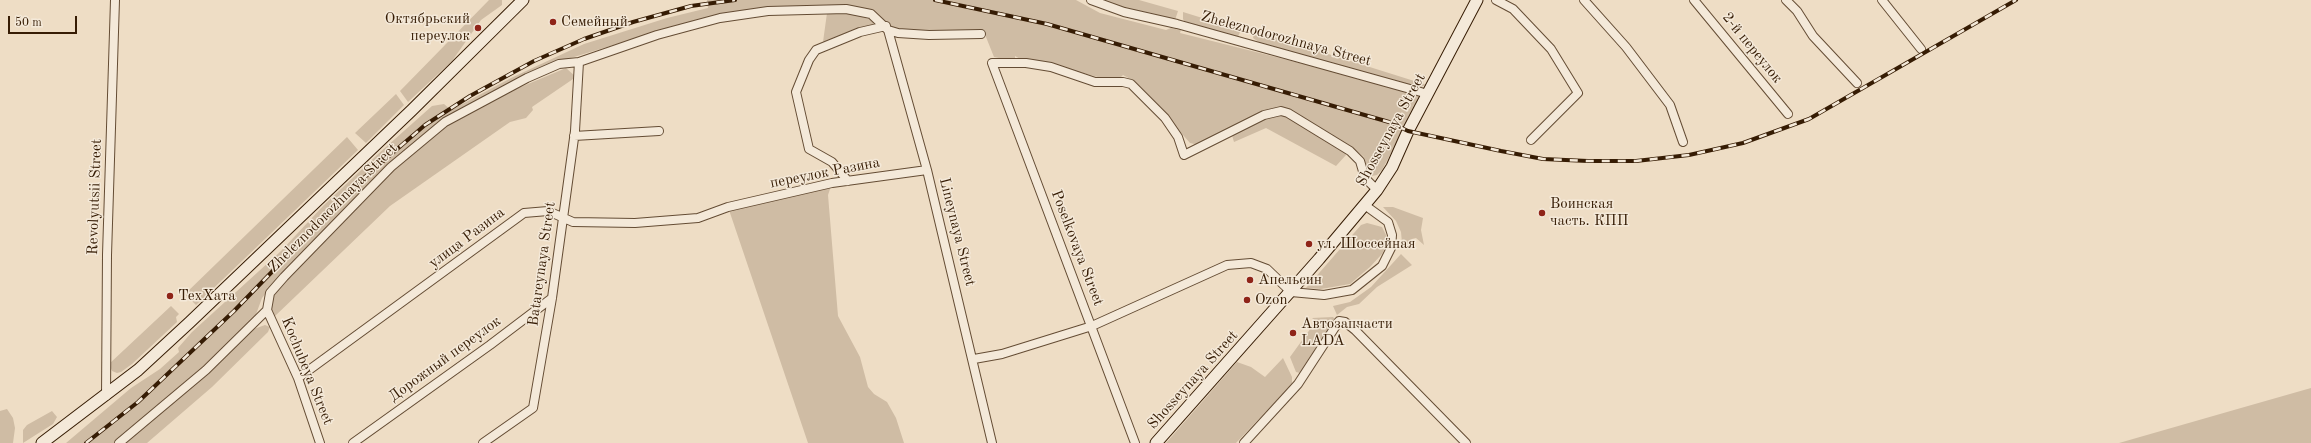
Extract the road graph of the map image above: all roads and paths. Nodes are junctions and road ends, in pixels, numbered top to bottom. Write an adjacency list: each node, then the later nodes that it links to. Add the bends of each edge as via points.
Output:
1 (115, 0): 33 (street, Revolyutsii Street, via 107,255)
2 (523, 0): 33 (main road, Zheleznodorozhnaya Street, via 190,322)
3 (1091, 0): 15 (street, Zheleznodorozhnaya Street, via 1124,12 1177,24)
4 (1478, 0): 15 (main road, Shosseynaya Street)
5 (1496, 0): 19 (street, via 1513,9 1551,49 1578,93)
6 (1584, 0): 20 (street, via 1626,47 1670,105)
7 (1694, 0): 16 (street, 2-й переулок)
8 (1786, 0): 14 (street, via 1797,10 1814,36)
9 (1882, 0): 12 (street)
10 (887, 28): 11 (street, Zheleznodorozhnaya Street, via 911,35); 13 (street, Zheleznodorozhnaya Street, via 871,14 846,9 768,11 720,18 664,33); 21 (street, Lineynaya Street); 22 (street, via 860,32 816,50 809,60 796,92 809,149 832,162)
11 (981, 34)
12 (1921, 48)
13 (579, 62): 18 (street, Batareynaya Street); 29 (street, Zheleznodorozhnaya Street, via 559,64 527,78 445,122 391,168 284,277 270,293)
14 (1857, 83)
15 (1428, 94): 23 (main road, Shosseynaya Street, via 1392,167)
16 (1788, 114)
17 (659, 131): 18 (street)
18 (574, 136): 26 (street, Batareynaya Street)
19 (1531, 140)
20 (1683, 142)
21 (927, 170): 22 (street, переулок Разина); 31 (street, Lineynaya Street)
22 (848, 181): 25 (street, переулок Разина)
23 (1377, 190): 24 (main road, Shosseynaya Street); 30 (street, Poselkovaya Street, via 1365,178 1360,161 1350,150 1288,113 1281,111 1264,116 1184,156 1178,137 1165,118 1131,84 1095,82 1051,67 1026,63 992,63)
24 (1366, 206): 27 (main road, Shosseynaya Street); 27 (street, via 1388,222 1392,235 1390,248 1382,266 1352,290 1324,295)
25 (728, 207): 26 (street, улица Разина, via 698,218 635,223 572,222)
26 (562, 217): 28 (street, Batareynaya Street); 32 (street, улица Разина, via 548,211 524,214)
27 (1291, 292): 30 (street, via 1267,269 1251,263 1227,264); 41 (main road, Shosseynaya Street)
28 (552, 298): 37 (street, Дорожный переулок); 38 (street, Batareynaya Street, via 533,408)
29 (267, 310): 32 (street, Kochubeya Street); 35 (street, via 206,370)
30 (1092, 326): 31 (street, via 1002,354); 40 (street, Poselkovaya Street)
31 (974, 359): 39 (street, Lineynaya Street)
32 (298, 378): 36 (street, Kochubeya Street)
33 (106, 396): 34 (main road, Zheleznodorozhnaya Street)
34 (42, 443)
35 (119, 443)
36 (320, 443)
37 (353, 443)
38 (483, 443)
39 (992, 443)
40 (1135, 443)
41 (1156, 443)
42 (1244, 443): 43 (street, via 1298,384 1339,321 1345,322 1355,330)
43 (1466, 443)

